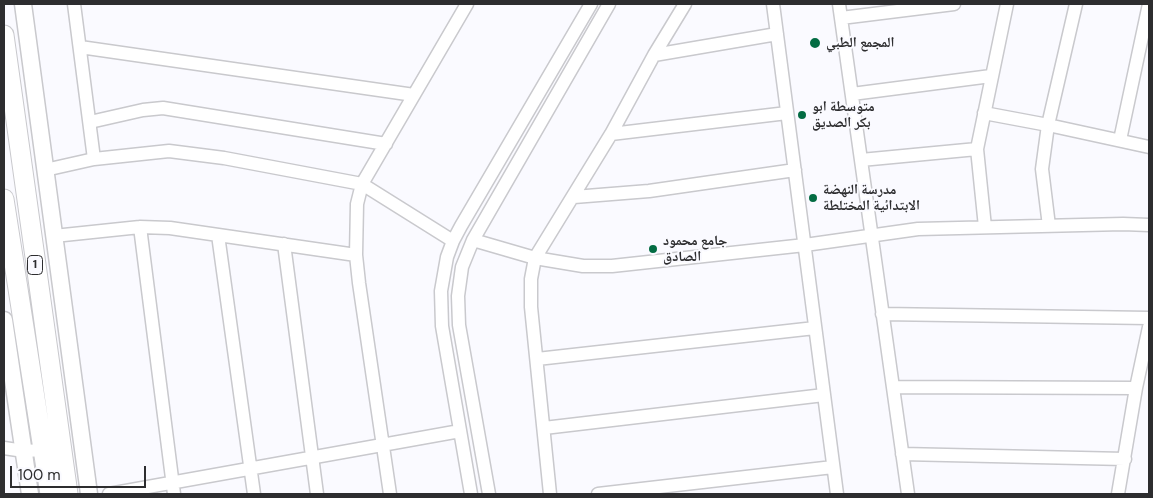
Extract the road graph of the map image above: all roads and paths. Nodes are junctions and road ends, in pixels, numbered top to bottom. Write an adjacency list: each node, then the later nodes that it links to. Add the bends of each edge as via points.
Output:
1 (23, 4): 34 (main road)
2 (74, 4): 17 (street)
3 (467, 4): 22 (street)
4 (591, 4): 16 (street)
5 (609, 4): 18 (street)
6 (685, 4): 19 (street)
7 (773, 4): 14 (street)
8 (839, 4): 13 (street)
9 (954, 4): 13 (street)
10 (1007, 4): 20 (street)
11 (1076, 4): 26 (street)
12 (1149, 4): 28 (street)
13 (841, 18): 21 (street)
14 (777, 34): 19 (street); 23 (street)
15 (4, 35): 77 (highway, 1)
16 (566, 46): 18 (street); 47 (street)
17 (80, 47): 22 (street); 25 (street)
18 (579, 54): 46 (street)
19 (654, 55): 27 (street)
20 (991, 76): 21 (street); 24 (street)
21 (852, 94): 33 (street)
22 (414, 95): 29 (street)
23 (788, 112): 27 (street); 35 (street)
24 (984, 113): 26 (street); 31 (street)
25 (90, 122): 29 (street, via 163,108); 32 (street)
26 (1048, 125): 28 (street); 41 (street, via 1042,169)
27 (611, 134): 37 (street)
28 (1120, 140): 30 (street)
29 (386, 144): 36 (street)
30 (1149, 147)
31 (977, 149): 33 (street); 40 (street)
32 (94, 159): 34 (street); 36 (street, via 169,151)
33 (861, 160): 45 (street)
34 (45, 170): 44 (main road)
35 (795, 170): 37 (street, via 649,191); 49 (street)
36 (362, 184): 47 (street); 50 (street, via 356,204)
37 (574, 197): 51 (street)
38 (4, 208): 67 (highway, 1)
39 (1149, 225): 41 (street)
40 (985, 226): 41 (street); 45 (street, via 918,229)
41 (1050, 226)
42 (140, 227): 43 (street); 44 (street); 74 (street)
43 (218, 235): 48 (street); 73 (street)
44 (54, 236): 78 (main road)
45 (872, 236): 49 (street); 52 (street)
46 (473, 240): 51 (street); 62 (street, via 459,281 458,311)
47 (453, 241): 61 (street, via 443,274 441,308)
48 (284, 244): 50 (street); 70 (street)
49 (805, 245): 51 (street, via 612,266 583,266); 56 (street)
50 (356, 255): 65 (street)
51 (535, 258): 57 (street, via 531,308)
52 (882, 314): 53 (street); 58 (street)
53 (1149, 318)
54 (4, 320): 68 (main road)
55 (1149, 327): 59 (street)
56 (815, 328): 57 (street); 60 (street)
57 (537, 359): 63 (street)
58 (892, 387): 59 (street); 69 (street)
59 (1136, 388): 71 (street)
60 (824, 395): 63 (street); 72 (street)
61 (455, 397): 62 (street, via 460,392 467,395); 64 (street)
62 (475, 419): 84 (street)
63 (544, 428): 85 (street)
64 (460, 431): 65 (street); 83 (street)
65 (383, 445): 70 (street); 82 (street)
66 (4, 448): 68 (street)
67 (44, 450): 68 (street); 76 (highway, 1)
68 (24, 451): 75 (main road)
69 (902, 454): 71 (street); 88 (street)
70 (312, 458): 73 (street); 81 (street)
71 (1125, 459): 89 (street)
72 (833, 467): 86 (street); 87 (street)
73 (250, 469): 74 (street); 80 (street)
74 (173, 489): 79 (street)
75 (30, 494)
76 (50, 494)
77 (68, 494)
78 (89, 494)
79 (110, 494)
80 (254, 494)
81 (317, 494)
82 (390, 494)
83 (471, 494)
84 (488, 494)
85 (550, 494)
86 (598, 494)
87 (837, 494)
88 (908, 494)
89 (1118, 494)

